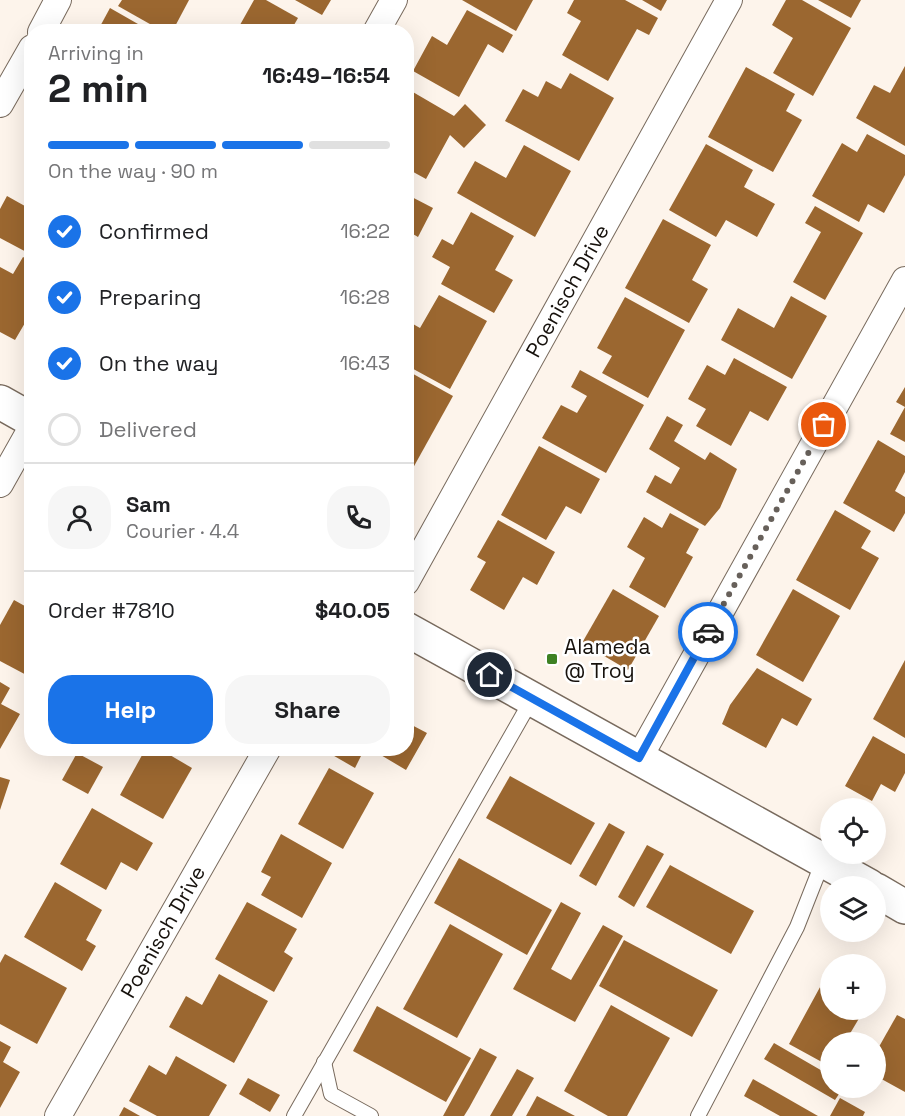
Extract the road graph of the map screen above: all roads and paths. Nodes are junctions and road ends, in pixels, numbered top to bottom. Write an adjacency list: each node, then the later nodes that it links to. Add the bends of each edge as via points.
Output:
1 (58, 0): 4 (street)
2 (394, 0): 5 (street)
3 (729, 0): 13 (street, Poenisch Drive)
4 (45, 24)
5 (380, 24)
6 (24, 62): 7 (street)
7 (0, 104)
8 (905, 280): 17 (street)
9 (0, 402): 10 (main road)
10 (24, 416)
11 (24, 441): 12 (street)
12 (0, 484)
13 (414, 568)
14 (414, 633): 15 (main road)
15 (532, 699): 17 (main road); 22 (lane)
16 (263, 756): 23 (street, Poenisch Drive)
17 (639, 758): 18 (main road)
18 (820, 859)
19 (822, 864): 26 (lane, via 797,927)
20 (829, 864): 21 (main road)
21 (851, 876)
22 (324, 1062): 24 (lane); 25 (lane, via 330,1094)
23 (58, 1116)
24 (294, 1116)
25 (371, 1116)
26 (698, 1116)

